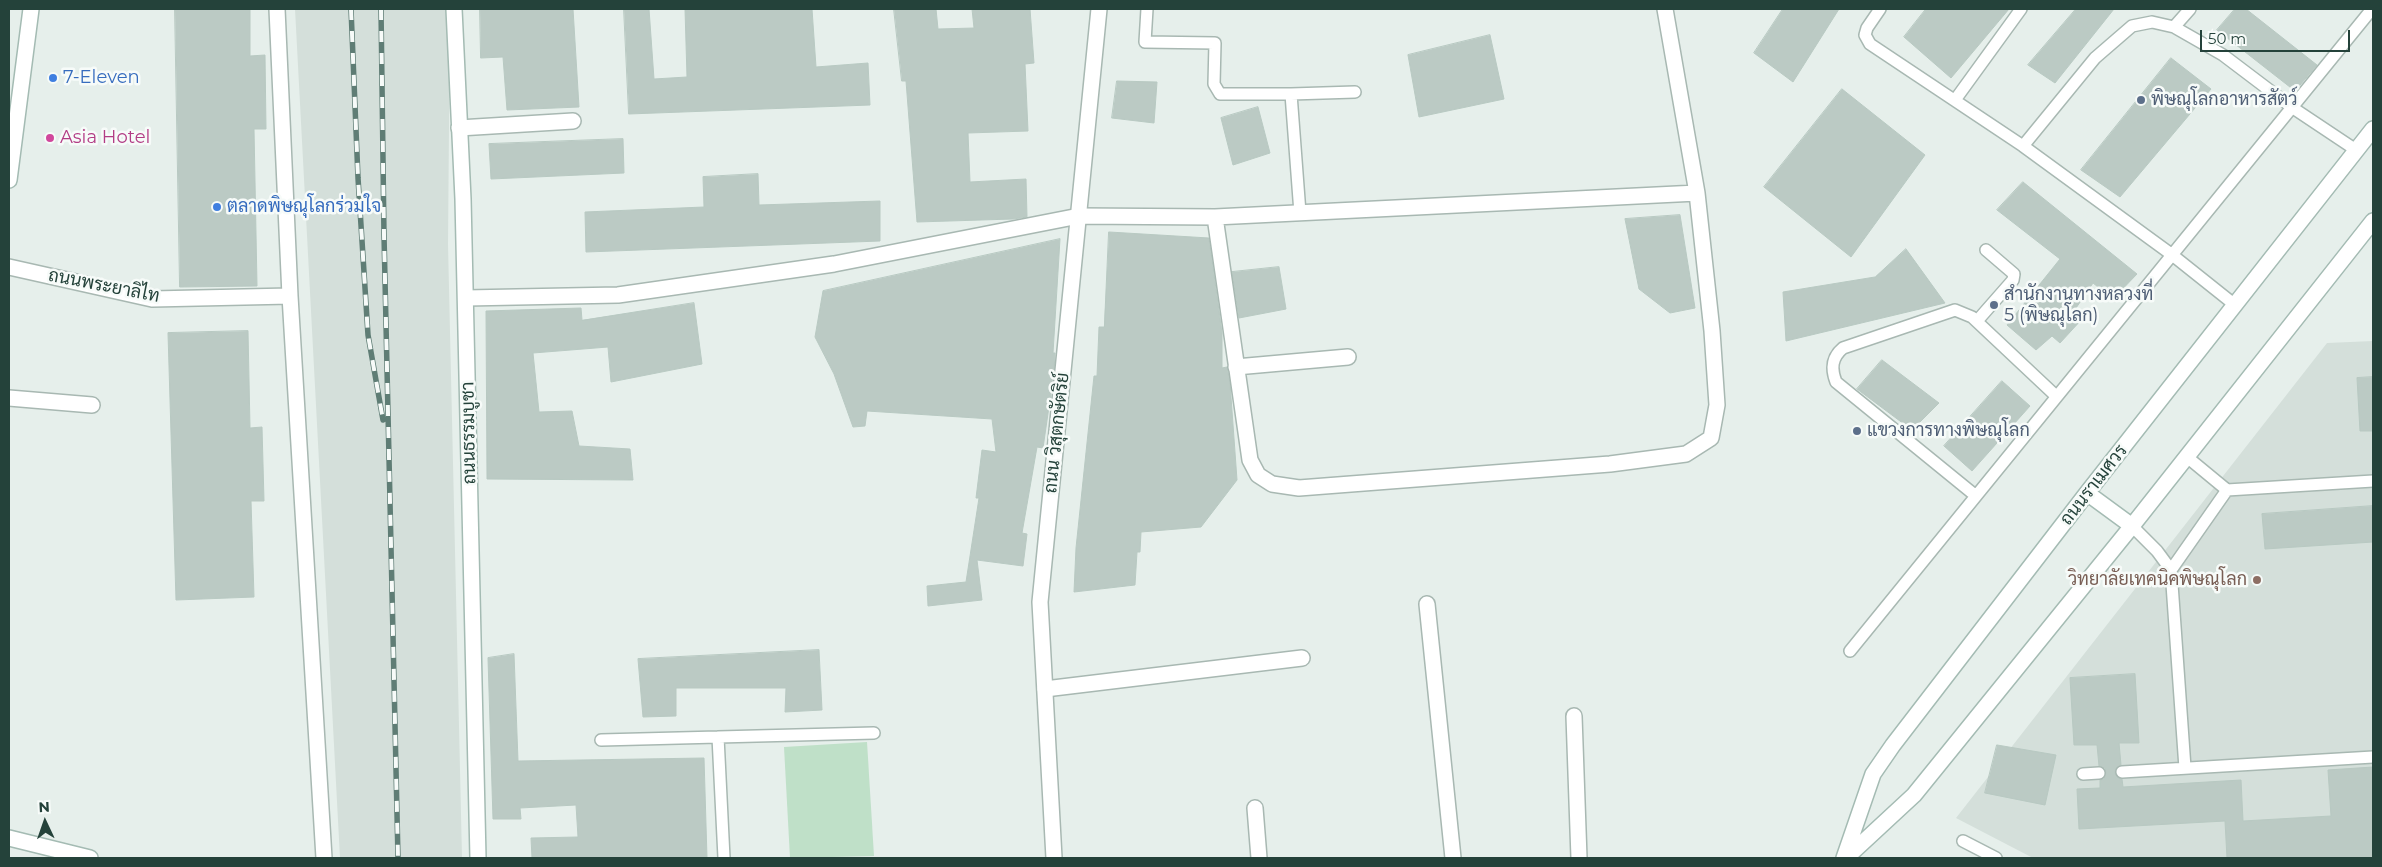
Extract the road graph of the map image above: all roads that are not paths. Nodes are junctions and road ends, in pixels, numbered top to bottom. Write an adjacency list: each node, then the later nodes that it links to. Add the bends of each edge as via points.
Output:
1 (31, 9): 21 (street)
2 (277, 9): 30 (street)
3 (454, 9): 17 (street, ถนนธรรมบูชา)
4 (1099, 9): 24 (street, ถนน วิสุตกษัตริย์)
5 (1147, 9): 13 (lane, via 1145,42 1215,43 1214,84 1220,94)
6 (1665, 9): 22 (street)
7 (1880, 9): 14 (lane, via 1867,28 1870,44)
8 (2021, 9): 14 (lane)
9 (2190, 9): 11 (lane)
10 (2372, 9): 15 (lane)
11 (2174, 27): 15 (lane, via 2223,55); 19 (lane, via 2152,22 2132,26 2095,58)
12 (1355, 92): 13 (lane)
13 (1291, 94): 23 (lane)
14 (1955, 100): 19 (lane)
15 (2293, 108): 20 (lane); 28 (lane)
16 (573, 122): 17 (street)
17 (460, 128): 31 (street, ถนนธรรมบูชา)
18 (2373, 129): 20 (street, ถนนราเมศวร)
19 (2023, 146): 28 (lane)
20 (2356, 150): 32 (street, ถนนราเมศวร)
21 (9, 180)
22 (1697, 194): 23 (street); 35 (street, via 1717,405 1711,438 1686,454 1610,464 1345,485 1299,488 1272,484 1258,475 1250,460)
23 (1300, 213): 25 (street)
24 (1078, 216): 25 (street); 31 (street, via 834,264 618,295); 49 (street, ถนน วิสุตกษัตริย์, via 1040,602)
25 (1215, 217): 35 (street)
26 (2373, 221): 39 (street, ถนนราเมศวร)
27 (1986, 250): 33 (lane, via 2014,274 2013,280)
28 (2171, 254): 32 (lane); 36 (lane)
29 (9, 267): 30 (street, ถนนพระยาลิไท, via 152,299)
30 (290, 296): 63 (street)
31 (466, 298): 64 (street, ถนนธรรมบูชา)
32 (2235, 305): 42 (street, ถนนราเมศวร)
33 (1977, 321): 36 (lane); 43 (lane, via 1955,310 1843,348 1836,354 1833,364 1836,382)
34 (1348, 357): 35 (street)
35 (1236, 367)
36 (2056, 396): 43 (lane)
37 (9, 398): 38 (street)
38 (92, 404)
39 (2187, 457): 41 (lane); 44 (street, ถนนราเมศวร)
40 (2373, 481): 41 (lane)
41 (2227, 490): 45 (lane)
42 (2087, 493): 44 (street); 70 (street, ถนนราเมศวร, via 1873,774)
43 (1976, 496): 47 (lane)
44 (2132, 526): 45 (lane); 70 (street, ถนนราเมศวร, via 1914,795)
45 (2171, 570): 55 (lane)
46 (1427, 604): 68 (street)
47 (1850, 651)
48 (1302, 658): 49 (street)
49 (1045, 689): 66 (street, ถนน วิสุตกษัตริย์)
50 (1574, 716): 69 (street)
51 (874, 733): 52 (lane)
52 (718, 737): 53 (lane); 65 (lane)
53 (601, 740)
54 (2373, 757): 55 (lane)
55 (2185, 768): 56 (lane)
56 (2122, 772)
57 (2099, 773): 58 (lane)
58 (2083, 774)
59 (1255, 808): 67 (street)
60 (9, 838): 62 (street)
61 (1963, 841): 71 (lane)
62 (90, 858)
63 (324, 858)
64 (478, 858)
65 (724, 858)
66 (1054, 858)
67 (1259, 858)
68 (1453, 858)
69 (1579, 858)
70 (1845, 858)
71 (1996, 858)

